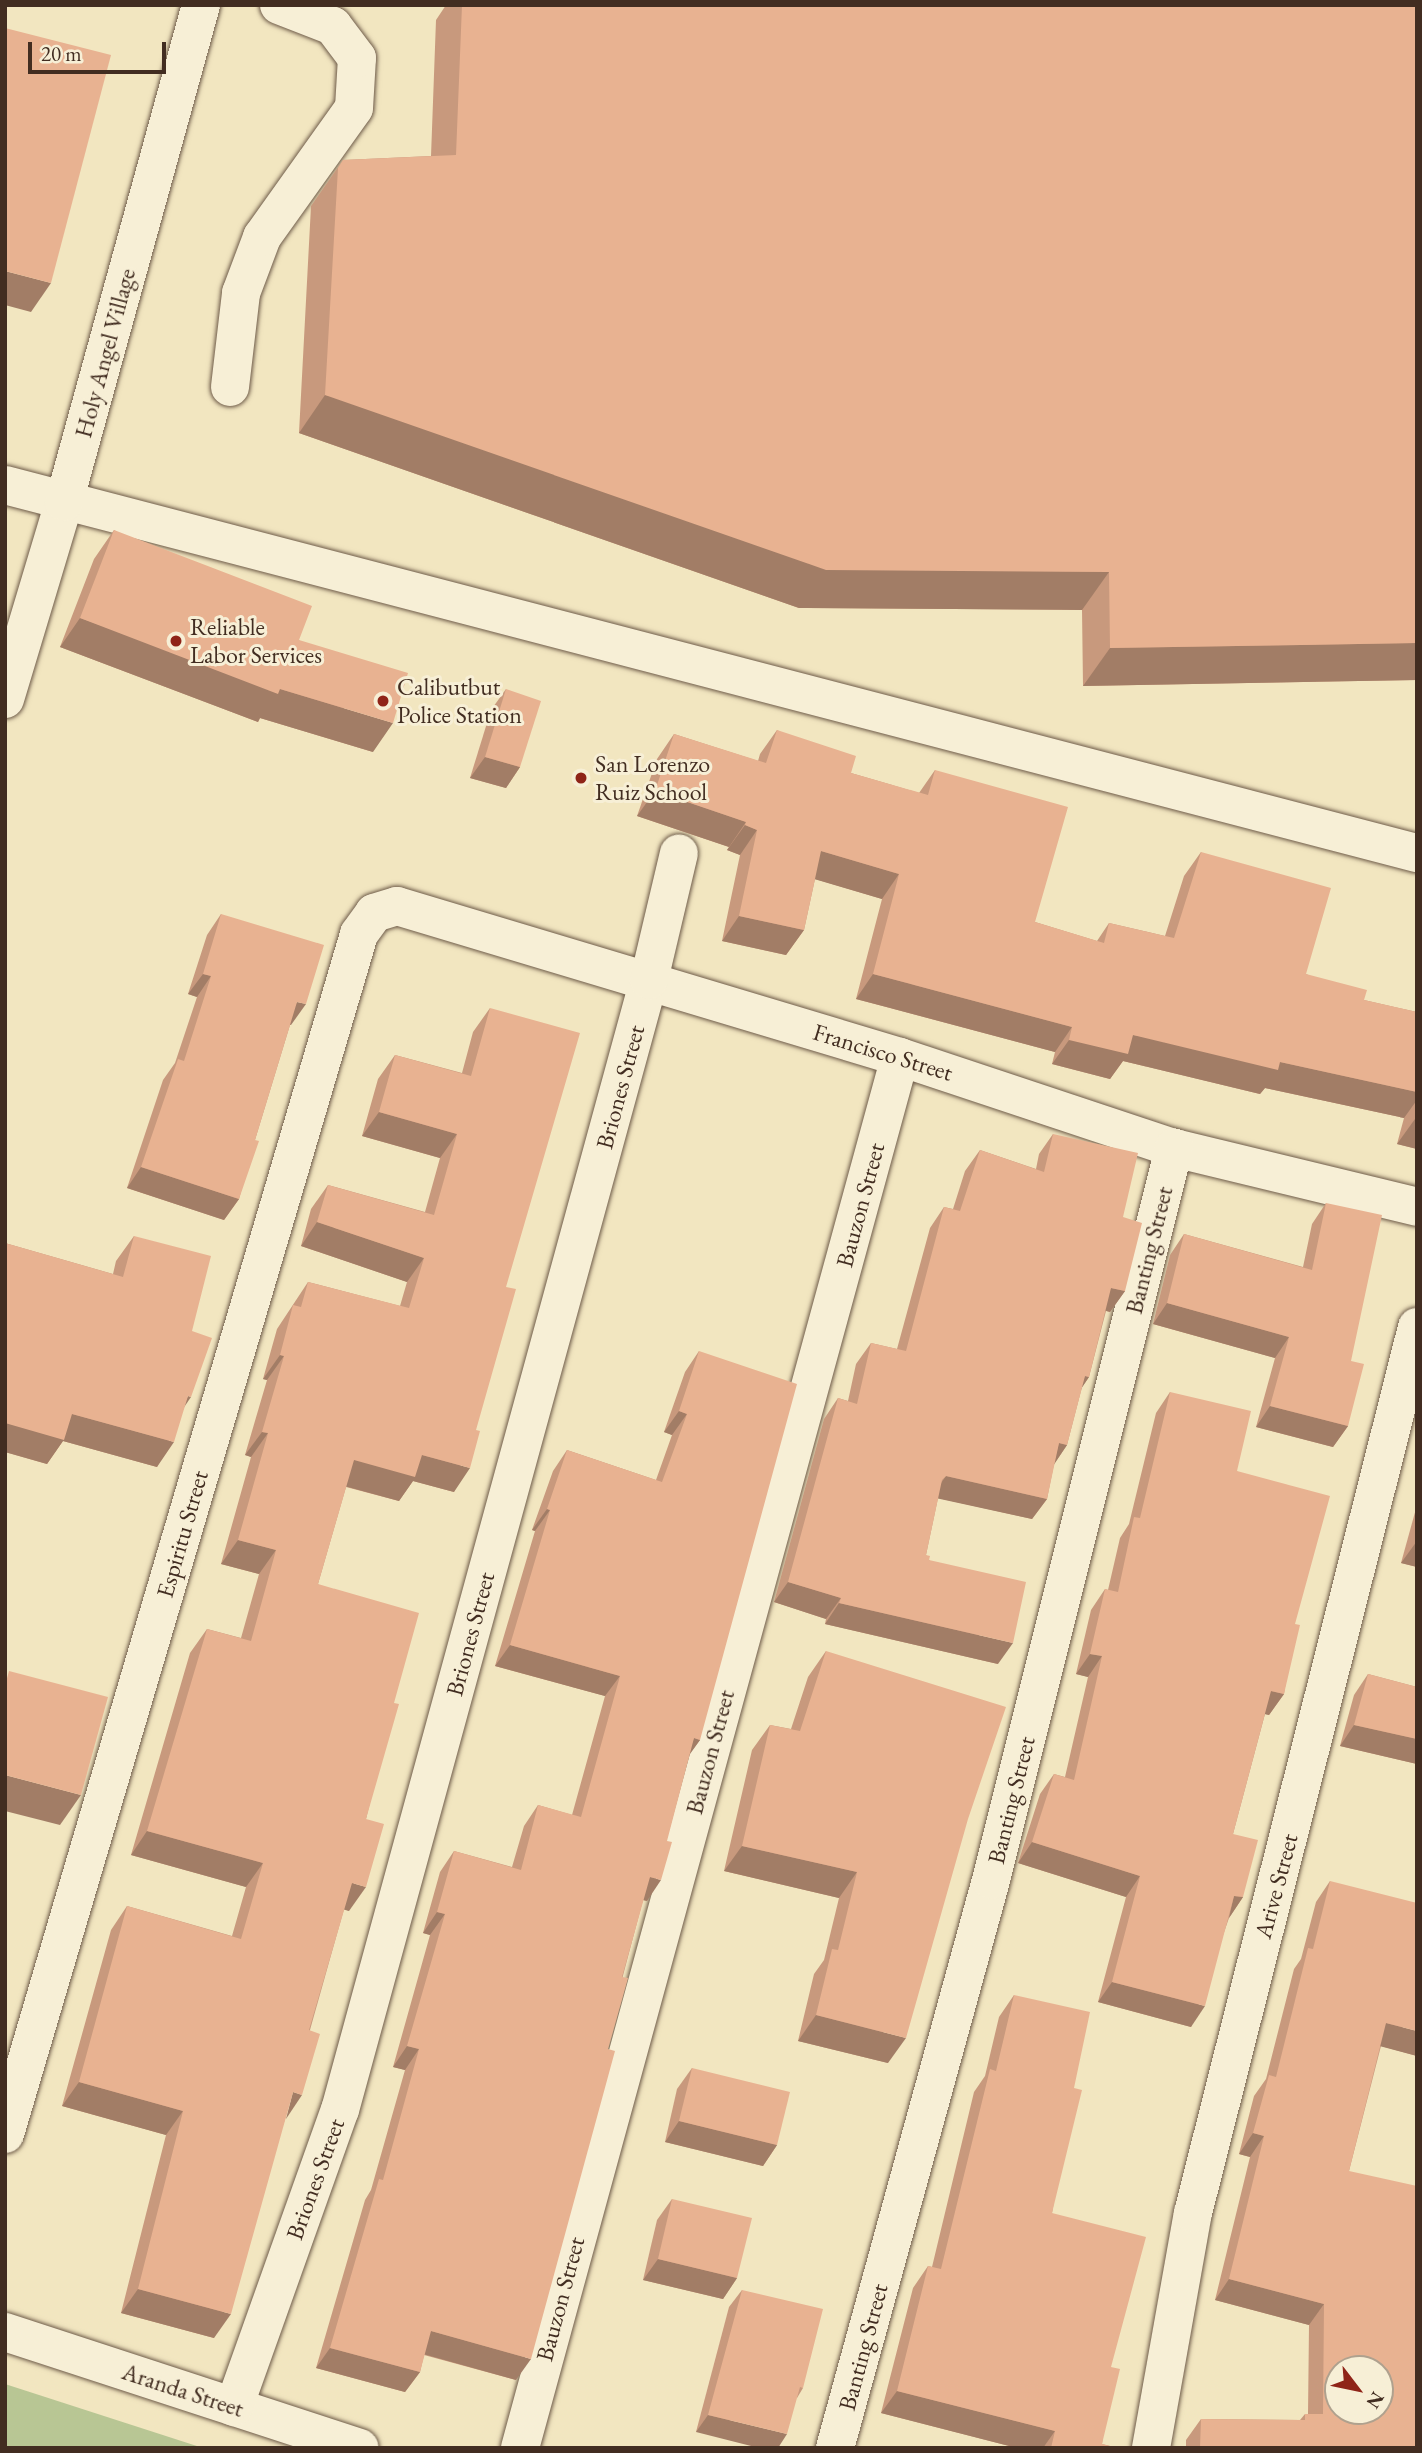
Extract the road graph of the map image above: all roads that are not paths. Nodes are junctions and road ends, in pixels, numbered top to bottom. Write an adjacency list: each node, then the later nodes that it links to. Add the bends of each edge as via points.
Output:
1 (201, 5): 5 (street, Holy Angel Village)
2 (279, 5): 3 (street, via 333,26 357,58 354,108 262,237 241,293)
3 (230, 387)
4 (5, 485): 5 (street)
5 (64, 502): 6 (street, Holy Angel Village); 8 (street)
6 (5, 699)
7 (680, 853): 10 (street, Briones Street)
8 (1417, 853)
9 (359, 934): 10 (street, Francisco Street, via 374,913 397,906); 15 (street, Espiritu Street)
10 (649, 980): 11 (street, Francisco Street); 17 (street, Briones Street, via 340,2110)
11 (900, 1057): 12 (street, Francisco Street); 19 (street, Bauzon Street)
12 (1174, 1148): 13 (street, Francisco Street); 20 (street, Banting Street, via 991,1880)
13 (1417, 1207)
14 (1417, 1327): 21 (street, Arive Street, via 1193,2213)
15 (5, 2134)
16 (5, 2332): 17 (street, Aranda Street)
17 (234, 2407): 18 (street, Aranda Street)
18 (360, 2448)
19 (520, 2448)
20 (835, 2448)
21 (1151, 2448)

